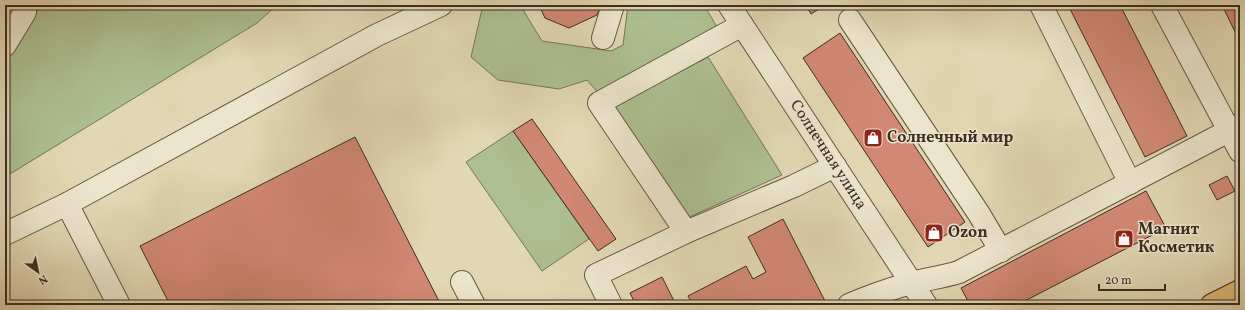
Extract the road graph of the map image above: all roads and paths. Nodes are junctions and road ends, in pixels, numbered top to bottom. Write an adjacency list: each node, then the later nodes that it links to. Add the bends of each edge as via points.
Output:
1 (25, 5): 10 (street, via 25,12)
2 (441, 5): 15 (street, via 377,35)
3 (613, 5): 9 (street)
4 (729, 5): 8 (street, Солнечная улица)
5 (1041, 5): 14 (street)
6 (1162, 5): 11 (street)
7 (850, 20): 18 (street)
8 (742, 25): 13 (street, Солнечная улица); 16 (street, via 599,103)
9 (603, 38)
10 (5, 45)
11 (1235, 128): 12 (street); 14 (street)
12 (1240, 151)
13 (835, 166): 16 (street); 20 (street, Солнечная улица)
14 (1130, 183): 18 (street)
15 (67, 204): 17 (street); 22 (street)
16 (686, 232): 24 (street, via 596,275)
17 (5, 234)
18 (1001, 251): 20 (street, via 959,272)
19 (462, 282): 23 (street)
20 (912, 283): 25 (street); 26 (street, Солнечная улица)
21 (1240, 291): 27 (main road)
22 (119, 305)
23 (474, 305)
24 (611, 305)
25 (849, 305)
26 (926, 305)
27 (1212, 305)

